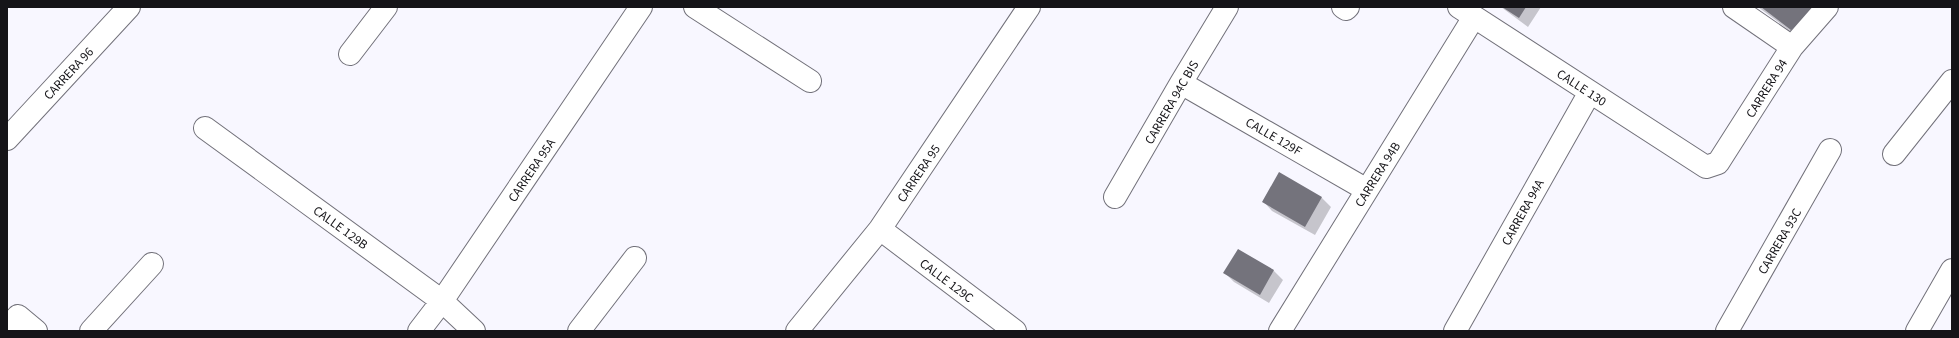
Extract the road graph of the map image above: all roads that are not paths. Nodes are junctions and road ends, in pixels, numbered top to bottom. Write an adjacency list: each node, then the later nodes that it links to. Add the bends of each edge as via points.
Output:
1 (129, 7): 19 (street, CARRERA 96)
2 (386, 7): 13 (street)
3 (641, 7): 29 (street, CARRERA 95A)
4 (695, 7): 14 (street)
5 (1030, 7): 25 (street, CARRERA 95)
6 (1227, 7): 16 (street, CARRERA 94C BIS)
7 (1343, 7): 8 (street, via 1346,10)
8 (1348, 7)
9 (1734, 7): 12 (street)
10 (1827, 7): 12 (street, CARRERA 94)
11 (1466, 12): 17 (street, CALLE 130); 23 (street, CARRERA 94B)
12 (1792, 47): 22 (street, CARRERA 94, via 1718,163)
13 (350, 54)
14 (810, 81)
15 (1952, 81): 21 (street)
16 (1181, 83): 23 (street, CALLE 129F); 24 (street, CARRERA 94C BIS)
17 (1590, 92): 22 (street, CALLE 130); 39 (street, CARRERA 94A)
18 (205, 128): 29 (street, CALLE 129B)
19 (7, 139)
20 (1830, 150): 40 (street, CARRERA 93C)
21 (1894, 154)
22 (1706, 167)
23 (1368, 190): 38 (street, CARRERA 94B)
24 (1115, 197)
25 (880, 229): 36 (street, CARRERA 95); 37 (street, CALLE 129C)
26 (636, 258): 35 (street)
27 (152, 264): 32 (street)
28 (1952, 270): 41 (street)
29 (442, 302): 33 (street, CARRERA 95A); 34 (street, CALLE 129B)
30 (13, 322): 31 (street)
31 (36, 331)
32 (91, 331)
33 (419, 331)
34 (474, 331)
35 (579, 331)
36 (797, 331)
37 (1014, 331)
38 (1280, 331)
39 (1455, 331)
40 (1727, 331)
41 (1917, 331)

